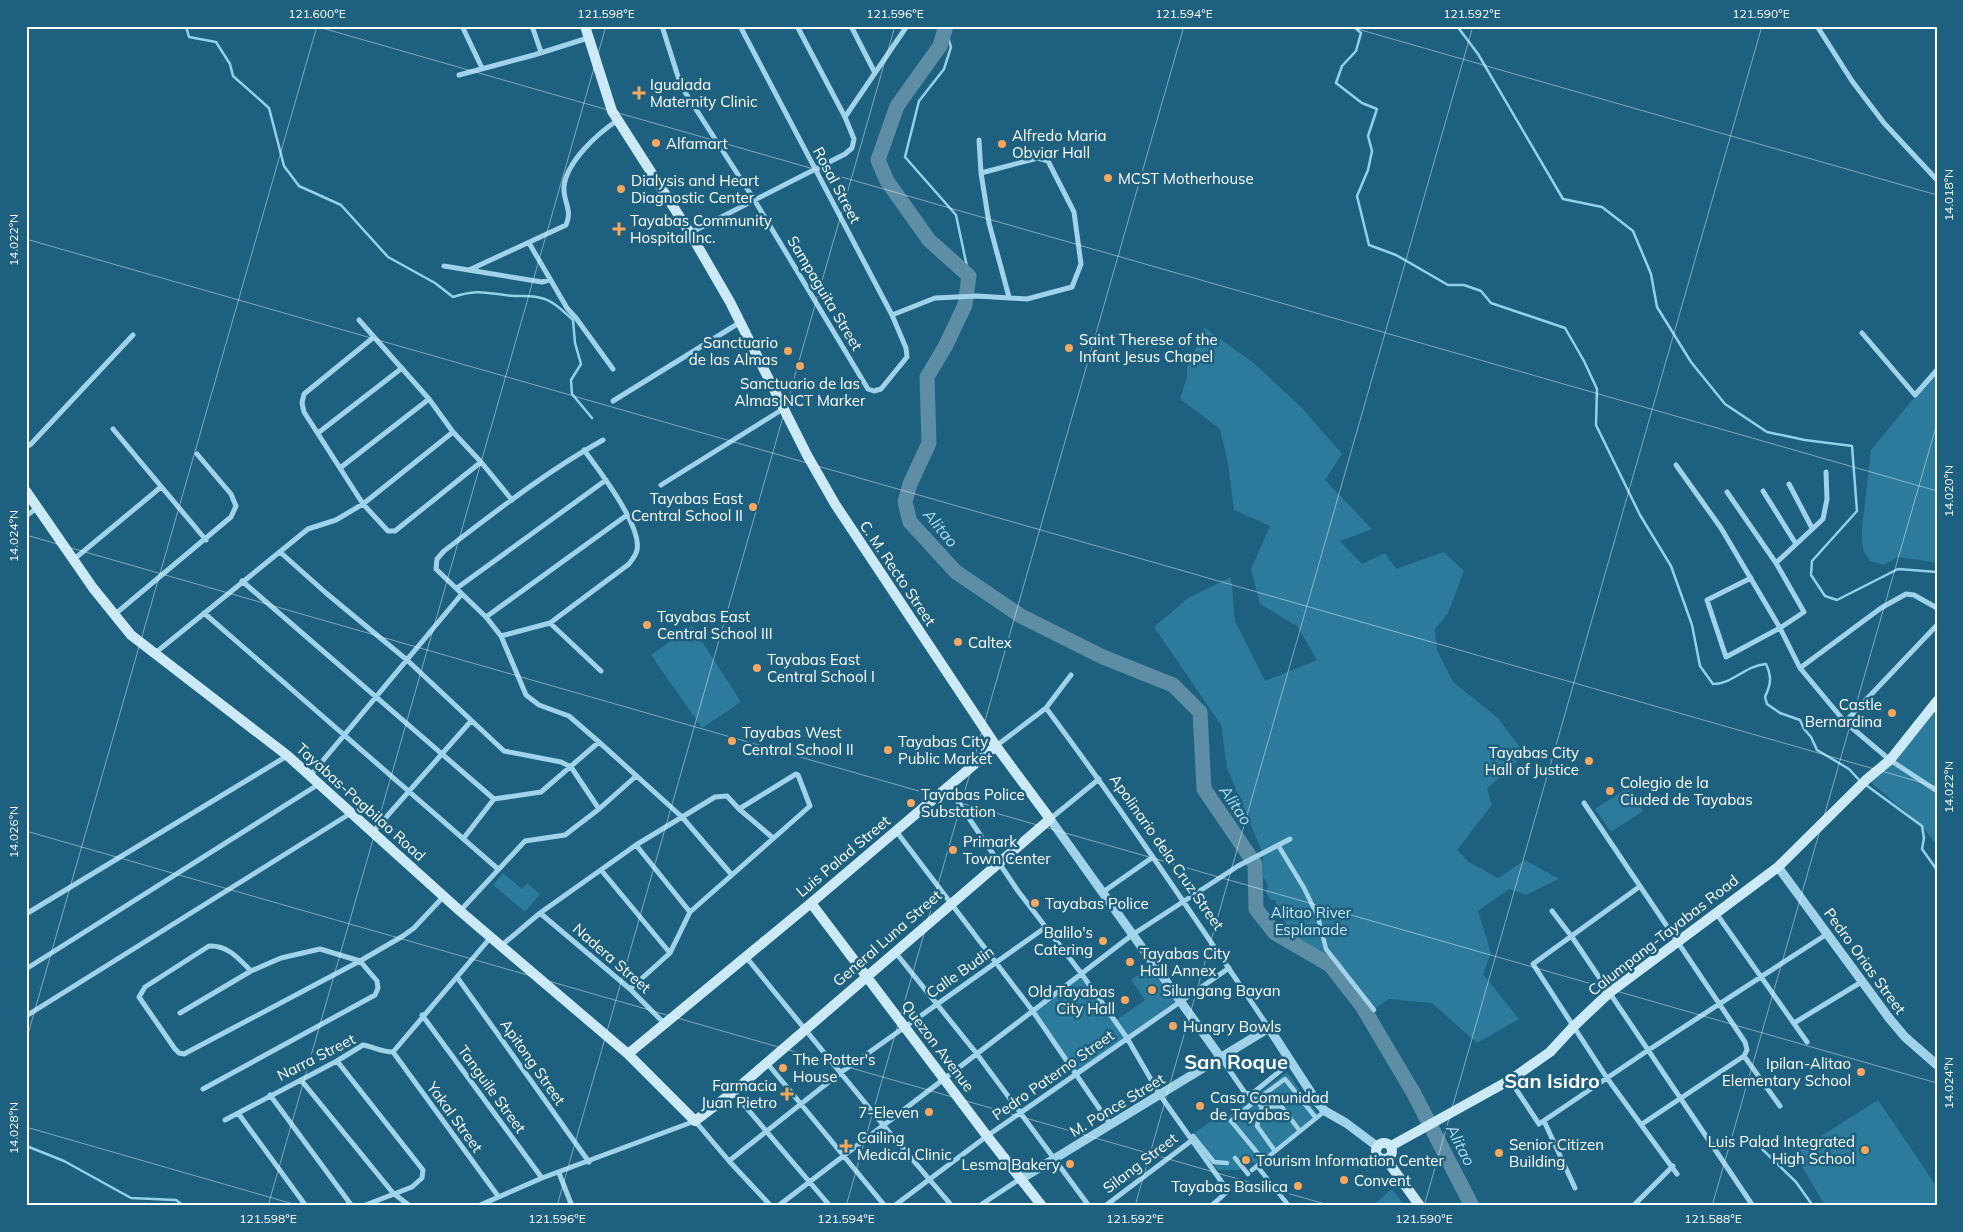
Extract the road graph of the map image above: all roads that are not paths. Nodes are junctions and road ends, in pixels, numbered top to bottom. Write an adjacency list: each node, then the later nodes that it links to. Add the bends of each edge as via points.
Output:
1 (462, 26): 12 (street)
2 (532, 26): 11 (street)
3 (585, 26): 10 (main road, C. M. Recto Street)
4 (662, 26): 21 (street, Sampaguita Street, via 681,86)
5 (740, 26): 18 (street, Rosal Street)
6 (797, 26): 15 (street)
7 (850, 26): 13 (street)
8 (907, 26): 13 (street)
9 (1817, 26): 20 (street, via 1884,123)
10 (588, 38): 11 (street); 16 (main road, C. M. Recto Street, via 612,111)
11 (541, 52): 12 (street)
12 (482, 68): 14 (street)
13 (876, 73): 15 (street)
14 (459, 74)
15 (845, 117): 18 (street, via 854,139 852,148)
16 (618, 120): 22 (main road, C. M. Recto Street); 23 (street, via 606,128 567,172 564,189 569,218 566,225)
17 (979, 140): 19 (street)
18 (814, 170): 21 (street); 28 (street, Rosal Street)
19 (981, 173): 27 (street, via 989,223); 27 (street, via 1044,158 1074,212 1080,264 1072,287 1028,298)
20 (1937, 180)
21 (756, 201): 22 (street); 34 (street, Sampaguita Street, via 868,389 881,389)
22 (690, 234): 30 (main road, C. M. Recto Street)
23 (529, 243): 25 (street); 26 (street)
24 (444, 266): 25 (street)
25 (469, 270): 26 (street, via 542,282)
26 (549, 280): 36 (street, via 566,308)
27 (1009, 297): 28 (street, via 935,298)
28 (892, 315): 34 (street, Rosal Street)
29 (359, 320): 33 (street)
30 (740, 323): 39 (street); 40 (main road, C. M. Recto Street)
31 (1862, 333): 37 (street, via 1915,395)
32 (133, 335): 45 (street)
33 (374, 337): 35 (street); 43 (street, via 304,394 304,412)
34 (907, 358)
35 (402, 368): 38 (street); 43 (street)
36 (613, 369)
37 (1937, 370)
38 (429, 399): 42 (street); 50 (street)
39 (613, 401)
40 (784, 409): 54 (street); 94 (main road, C. M. Recto Street, via 835,504)
41 (113, 429): 55 (street)
42 (453, 432): 48 (street); 60 (street)
43 (318, 433): 50 (street)
44 (603, 440): 46 (street)
45 (26, 447)
46 (584, 450): 52 (street); 59 (street)
47 (197, 454): 65 (street, via 231,494 236,506 231,517)
48 (481, 462): 59 (street); 60 (street, via 395,531 388,531)
49 (1676, 465): 70 (street, via 1721,528)
50 (340, 468): 60 (street)
51 (1826, 472): 64 (street, via 1827,499 1823,519)
52 (606, 480): 62 (street); 72 (street)
53 (1789, 484): 64 (street)
54 (661, 485)
55 (161, 487): 65 (street); 68 (street)
56 (26, 491): 61 (main road, Tayabas-Pagbilao Road)
57 (1763, 491): 66 (street)
58 (1727, 492): 69 (street)
59 (512, 500): 72 (street, via 437,559 436,569)
60 (363, 504): 67 (street, via 336,520 308,529)
61 (37, 508): 63 (street); 68 (main road, Tayabas-Pagbilao Road)
62 (627, 515): 77 (street); 78 (street, via 637,539 637,551 629,564)
63 (26, 516)
64 (1812, 528): 66 (street)
65 (206, 540): 76 (street)
66 (1796, 544): 69 (street)
67 (280, 552): 71 (street); 83 (street)
68 (73, 560): 76 (main road, Tayabas-Pagbilao Road)
69 (1776, 564): 80 (street, via 1804,612)
70 (1751, 578): 80 (street); 80 (street, via 1707,600 1726,657)
71 (242, 581): 75 (street); 87 (street)
72 (457, 588): 73 (street)
73 (461, 595): 77 (street); 83 (street)
74 (1937, 608): 84 (street, via 1906,594 1881,608)
75 (204, 612): 82 (street); 92 (street)
76 (114, 615): 82 (main road, Tayabas-Pagbilao Road)
77 (486, 617): 81 (street)
78 (550, 623): 81 (street); 85 (street)
79 (1937, 625): 91 (street)
80 (1780, 628): 84 (street)
81 (501, 636): 93 (street, via 526,695 539,705 569,716)
82 (153, 654): 96 (main road, Tayabas-Pagbilao Road)
83 (407, 660): 87 (street); 90 (street)
84 (1800, 668): 91 (street)
85 (601, 671)
86 (1071, 675): 89 (street, Luis Palad Street)
87 (376, 697): 92 (street); 95 (street)
88 (1937, 701): 97 (main road)
89 (1046, 708): 94 (street, Luis Palad Street); 101 (street, Apolinario dela Cruz Street)
90 (471, 721): 95 (street); 98 (street, via 504,750 561,762)
91 (1845, 722): 97 (street)
92 (344, 735): 99 (street); 104 (street)
93 (599, 742): 98 (street); 100 (street)
94 (996, 746): 103 (main road, Luis Palad Street); 112 (main road, C. M. Recto Street)
95 (442, 754): 104 (street); 106 (street)
96 (288, 756): 99 (main road, Tayabas-Pagbilao Road); 137 (street)
97 (1890, 760): 105 (street); 122 (main road, Calumpang-Tayabas Road)
98 (571, 768): 106 (street, via 542,792); 108 (street)
99 (310, 776): 102 (main road, Tayabas-Pagbilao Road)
100 (635, 777): 108 (street); 111 (street)
101 (1099, 779): 112 (street, General Luna Street); 120 (street, Apolinario dela Cruz Street)
102 (320, 784): 110 (main road, Tayabas-Pagbilao Road); 150 (street)
103 (948, 787): 113 (main road, Luis Palad Street); 121 (street)
104 (409, 791): 114 (street); 116 (street)
105 (1937, 791)
106 (494, 799): 116 (street)
107 (1584, 803): 126 (street)
108 (599, 809): 123 (street, via 564,836 525,841)
109 (738, 809): 111 (street, via 727,796 714,797); 115 (street); 115 (street, via 793,774 798,776 810,806)
110 (352, 813): 114 (main road, Tayabas-Pagbilao Road); 166 (street)
111 (682, 817): 118 (street); 125 (street)
112 (1050, 819): 121 (main road, General Luna Street); 127 (street, C. M. Recto Street)
113 (896, 831): 130 (street); 131 (main road, Luis Palad Street)
114 (373, 832): 128 (main road, Tayabas-Pagbilao Road)
115 (773, 838): 125 (street)
116 (463, 839): 123 (street)
117 (1290, 839): 119 (street)
118 (636, 845): 124 (street); 134 (street)
119 (1278, 846): 129 (street, via 1238,866); 164 (street, via 1318,917 1326,949)
120 (1153, 857): 127 (street); 129 (street, Apolinario dela Cruz Street)
121 (998, 862): 130 (main road, General Luna Street); 138 (street)
122 (1778, 867): 136 (main road, Calumpang-Tayabas Road); 139 (street, Pedro Orias Street)
123 (498, 869): 132 (street)
124 (601, 870): 135 (street); 146 (street)
125 (732, 875): 134 (street)
126 (1639, 887): 142 (street); 143 (street)
127 (1103, 892): 140 (street, C. M. Recto Street)
128 (444, 896): 132 (main road, Tayabas-Pagbilao Road); 148 (street, via 414,928)
129 (1184, 900): 140 (street); 151 (street, Apolinario dela Cruz Street)
130 (951, 902): 145 (main road, General Luna Street); 149 (street)
131 (810, 904): 147 (main road, Luis Palad Street); 154 (main road, Quezon Avenue)
132 (460, 911): 141 (main road, Tayabas-Pagbilao Road)
133 (1552, 911): 142 (street)
134 (690, 912): 146 (street)
135 (540, 913): 144 (street); 158 (street, Nadera Street)
136 (1716, 913): 143 (main road, Calumpang-Tayabas Road); 155 (street)
137 (26, 914)
138 (1046, 927): 149 (street, Calle Budin); 153 (street)
139 (1827, 934): 155 (street); 157 (street, Pedro Orias Street)
140 (1132, 935): 153 (street); 160 (street, C. M. Recto Street)
141 (491, 937): 144 (main road, Tayabas-Pagbilao Road); 156 (street)
142 (1572, 937): 159 (street); 171 (street, via 1533,964)
143 (1677, 942): 159 (main road, Calumpang-Tayabas Road); 162 (street)
144 (502, 945): 178 (main road, Tayabas-Pagbilao Road)
145 (895, 952): 154 (main road, General Luna Street); 161 (street)
146 (670, 953): 158 (street)
147 (746, 958): 169 (main road, Luis Palad Street); 173 (street)
148 (360, 961): 152 (street, via 320,949 281,958); 152 (street, via 184,1054 175,1049 139,997 145,987 209,946 228,950); 192 (street, via 377,981 375,995)
149 (996, 962): 161 (street, Calle Budin); 163 (street)
150 (26, 968)
151 (1229, 968): 160 (street, Pedro Paterno Street); 172 (street, Apolinario dela Cruz Street)
152 (251, 971): 165 (street)
153 (1081, 972): 163 (street); 174 (street)
154 (866, 976): 170 (main road, Quezon Avenue); 173 (main road, General Luna Street)
155 (1761, 976): 162 (street); 168 (street)
156 (457, 977): 167 (street); 225 (street, Apitong Street)
157 (1863, 981): 168 (street); 185 (street, Pedro Orias Street, via 1905,1037)
158 (630, 989): 169 (street, Nadera Street)
159 (1609, 992): 171 (main road, Calumpang-Tayabas Road); 176 (street)
160 (1181, 1001): 174 (street, Pedro Paterno Street); 181 (street, C. M. Recto Street)
161 (937, 1004): 170 (street, Calle Budin); 179 (street)
162 (1718, 1004): 176 (street); 180 (street, via 1745,1042 1747,1050)
163 (1032, 1010): 179 (street); 187 (street)
164 (1374, 1010)
165 (180, 1013)
166 (26, 1016)
167 (422, 1016): 177 (street); 231 (street, Tanguile Street)
168 (1794, 1023): 175 (street)
169 (666, 1024): 178 (main road, Luis Palad Street)
170 (905, 1027): 186 (street, Calle Budin); 190 (main road, Quezon Avenue)
171 (1573, 1027): 188 (street); 191 (main road, Calumpang-Tayabas Road, via 1550,1052)
172 (1269, 1028): 181 (street, M. Ponce Street); 184 (street, Apolinario dela Cruz Street)
173 (804, 1030): 183 (main road, General Luna Street); 186 (street)
174 (1127, 1038): 187 (street, Pedro Paterno Street); 196 (street)
175 (1807, 1042)
176 (1647, 1050): 188 (street); 197 (street)
177 (393, 1052): 182 (street, Narra Street, via 363,1045); 237 (street, Yakal Street)
178 (628, 1054): 208 (main road, Tayabas-Pagbilao Road)
179 (977, 1054): 190 (street); 204 (street)
180 (1744, 1056): 197 (street); 200 (street)
181 (1221, 1058): 194 (street, C. M. Recto Street, via 1246,1092); 196 (street, M. Ponce Street)
182 (337, 1061): 189 (street, Narra Street); 236 (street, via 422,1170 422,1178 412,1187)
183 (766, 1062): 193 (main road, General Luna Street); 199 (street)
184 (1292, 1062): 194 (street); 202 (street, Apolinario dela Cruz Street)
185 (1937, 1065)
186 (840, 1073): 199 (street, Calle Budin); 211 (street)
187 (1076, 1074): 204 (street, Pedro Paterno Street); 209 (street)
188 (1607, 1078): 207 (street); 210 (street)
189 (300, 1080): 195 (street, Narra Street); 236 (street)
190 (944, 1080): 211 (street); 214 (main road, Quezon Avenue)
191 (1510, 1080): 207 (street, via 1539,1124); 216 (main road, Calumpang-Tayabas Road)
192 (203, 1089)
193 (733, 1092): 208 (main road, General Luna Street); 212 (street)
194 (1251, 1094): 198 (street)
195 (270, 1095): 203 (street, Narra Street); 240 (street)
196 (1160, 1095): 209 (street, M. Ponce Street); 215 (street)
197 (1680, 1099): 210 (street); 258 (street)
198 (1255, 1101): 201 (street); 205 (street, via 1285,1079); 223 (street, via 1231,1121)
199 (800, 1104): 212 (street, Calle Budin); 219 (street)
200 (1780, 1106)
201 (1262, 1107): 213 (street, via 1281,1106); 218 (street, via 1257,1126)
202 (1325, 1111): 205 (street); 217 (street, Apolinario dela Cruz Street)
203 (238, 1112): 206 (street, Narra Street); 239 (street)
204 (1020, 1113): 214 (street, Pedro Paterno Street); 221 (street)
205 (1316, 1118): 213 (street)
206 (225, 1120)
207 (1544, 1120): 235 (street)
208 (695, 1121): 224 (street); 225 (street)
209 (1110, 1124): 221 (street, M. Ponce Street)
210 (1642, 1124): 228 (street)
211 (884, 1126): 219 (street); 232 (street)
212 (766, 1130): 224 (street, Calle Budin); 234 (street)
213 (1300, 1131): 218 (street)
214 (987, 1136): 232 (street, Pedro Paterno Street); 233 (main road, Quezon Avenue)
215 (1192, 1138): 226 (street, via 1214,1162); 238 (street, via 1228,1191); 254 (street, Silang Street)
216 (1390, 1146): 217 (main road, via 1384,1143); 222 (main road, via 1392,1154)
217 (1378, 1147): 222 (main road, via 1377,1154)
218 (1275, 1151): 223 (street)
219 (843, 1156): 234 (street); 248 (street)
220 (1235, 1158): 227 (street, via 1250,1172)
221 (1054, 1159): 233 (street, M. Ponce Street); 253 (street)
222 (1386, 1159): 256 (main road)
223 (1264, 1160): 227 (street)
224 (729, 1161): 245 (street)
225 (589, 1162): 229 (street)
226 (1227, 1163)
227 (1257, 1166): 255 (street)
228 (1673, 1166): 230 (street); 257 (street)
229 (559, 1173): 231 (street); 244 (street)
230 (1677, 1174)
231 (542, 1178): 237 (street)
232 (930, 1179): 249 (street, Pedro Paterno Street); 250 (street)
233 (1020, 1179): 251 (street, M. Ponce Street); 252 (main road, Quezon Avenue)
234 (809, 1182): 246 (street); 247 (street)
235 (1575, 1188)
236 (393, 1193): 241 (street); 242 (street)
237 (498, 1196): 243 (street)
238 (1212, 1205)
239 (306, 1206)
240 (352, 1206)
241 (363, 1206)
242 (410, 1206)
243 (478, 1206)
244 (572, 1206)
245 (771, 1206)
246 (778, 1206)
247 (830, 1206)
248 (885, 1206)
249 (894, 1206)
250 (952, 1206)
251 (979, 1206)
252 (1042, 1206)
253 (1089, 1206)
254 (1105, 1206)
255 (1289, 1206)
256 (1420, 1206)
257 (1634, 1206)
258 (1752, 1206)

